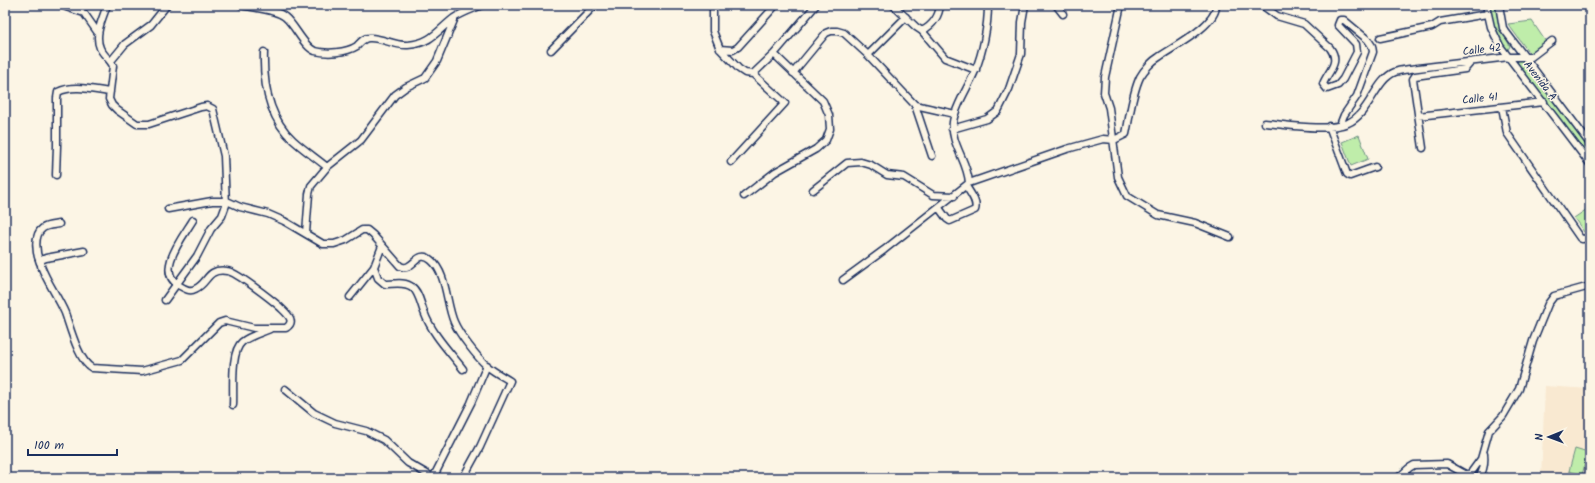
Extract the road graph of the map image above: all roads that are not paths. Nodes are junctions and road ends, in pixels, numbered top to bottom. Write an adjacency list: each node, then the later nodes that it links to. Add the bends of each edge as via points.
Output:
1 (107, 5): 25 (street)
2 (167, 5): 35 (street, via 151,25 125,44)
3 (242, 5): 23 (street, via 272,10 285,16 310,48 330,53 349,50 363,39 369,38 406,45 425,42)
4 (482, 5): 23 (street)
5 (595, 5): 29 (street)
6 (713, 5): 28 (street, via 713,32)
7 (776, 5): 28 (street, via 738,47 733,50)
8 (816, 5): 31 (street)
9 (893, 5): 22 (street)
10 (940, 5): 24 (street, via 935,21 930,27)
11 (988, 5): 37 (street, via 984,40)
12 (1026, 5): 49 (street, via 1022,22 1021,54 998,111 987,119)
13 (1056, 5): 20 (street)
14 (1121, 5): 50 (street, via 1105,77 1104,93)
15 (1216, 5): 50 (street, via 1213,16 1198,32 1158,57 1141,76 1126,134)
16 (1262, 5): 47 (street, via 1277,16 1304,24 1330,48 1333,52 1333,68 1323,82 1329,90 1343,79 1357,52 1356,44 1338,25 1340,20 1344,20 1370,43 1373,52 1357,96)
17 (1486, 5): 21 (street, Avenida A)
18 (1498, 5): 33 (street, Avenida A, via 1503,28)
19 (66, 7): 25 (street, via 84,13)
20 (1063, 14)
21 (1487, 14): 26 (street, via 1440,22 1432,27); 34 (street, Avenida A, via 1494,36)
22 (906, 17): 24 (street); 32 (street)
23 (454, 18): 56 (street, via 437,61 425,78 395,95 360,140)
24 (922, 30): 37 (street, via 945,58)
25 (98, 33): 35 (street, via 100,48)
26 (1380, 38)
27 (1552, 41): 33 (street, Calle 42, via 1530,57)
28 (720, 49): 39 (street, via 739,69)
29 (551, 50)
30 (264, 52): 56 (street, via 264,74 269,102 276,120 292,139)
31 (774, 54): 38 (street); 39 (street)
32 (868, 55): 38 (street, via 844,34 830,31); 42 (street)
33 (1523, 56): 34 (street, Calle 42); 51 (street, Avenida A)
34 (1509, 57): 36 (street, Calle 42); 41 (street, Avenida A)
35 (111, 61): 40 (street, via 113,76)
36 (1471, 62): 45 (street, via 1465,68 1414,76); 47 (street, Calle 42, via 1395,72 1381,82 1372,99 1355,118)
37 (976, 70): 44 (street)
38 (793, 73): 61 (street, via 823,101 829,115 830,129 826,140 803,157 775,172)
39 (753, 74): 54 (street, via 785,103)
40 (110, 92): 58 (street, via 80,88 58,92); 63 (street, via 109,99 112,105 137,124 149,124 201,107 213,109 224,156)
41 (1544, 102): 43 (street, Calle 41); 55 (street, Avenida A)
42 (915, 105): 44 (street); 53 (street)
43 (1502, 107): 45 (street, Calle 41); 70 (street, via 1507,133 1580,238)
44 (955, 114): 49 (street)
45 (1418, 116): 52 (street)
46 (1265, 122): 48 (street)
47 (1340, 125): 48 (street)
48 (1329, 126): 57 (street, via 1347,174 1350,176)
49 (952, 129): 59 (street, via 969,176)
50 (1114, 140): 59 (street, via 1103,139 1067,149); 69 (street, via 1118,177 1127,196 1158,215 1195,223)
51 (1590, 144)
52 (1423, 148)
53 (932, 156)
54 (731, 162)
55 (1590, 164)
56 (327, 167): 68 (street, via 311,186)
57 (1375, 167)
58 (56, 175)
59 (968, 185): 62 (street); 64 (street, via 975,202 975,210 950,221)
60 (813, 190): 62 (street, via 847,163 861,162 887,175 904,177 933,195)
61 (744, 196)
62 (954, 196): 64 (street)
63 (227, 201): 65 (street, via 212,201); 68 (street, via 268,214); 76 (street, via 222,216)
64 (939, 208): 75 (street)
65 (168, 209)
66 (192, 220): 76 (street, via 169,261 170,274)
67 (59, 224): 73 (street, via 40,230 36,246)
68 (306, 233): 71 (street, via 317,241 329,244 346,240 362,230 367,230)
69 (1230, 237)
70 (1588, 239)
71 (382, 246): 74 (street); 81 (street, via 404,268 418,258 426,256 435,264 440,272 456,328)
72 (84, 251): 73 (street, via 46,258)
73 (40, 263): 80 (street, via 79,350 88,366 92,368 142,371 182,360 224,321)
74 (374, 267): 78 (street); 82 (street, via 378,278 385,284 403,284 415,290 427,320)
75 (843, 280)
76 (177, 284): 79 (street); 80 (street, via 193,290 216,270 230,271 290,317 290,326)
77 (1590, 286): 85 (street, via 1554,296 1548,304 1533,341 1519,389 1503,416 1489,431)
78 (350, 296)
79 (165, 300)
80 (271, 329): 84 (street, via 242,342 236,348)
81 (487, 365): 86 (street); 87 (street, via 510,382 475,459)
82 (463, 369)
83 (285, 389): 86 (street, via 314,413 384,440 408,463)
84 (233, 405)
85 (1483, 450): 88 (street, via 1481,459 1470,474 1447,464 1414,465); 89 (street, via 1485,460)
86 (434, 478)
87 (463, 478)
88 (1398, 478)
89 (1479, 478)

